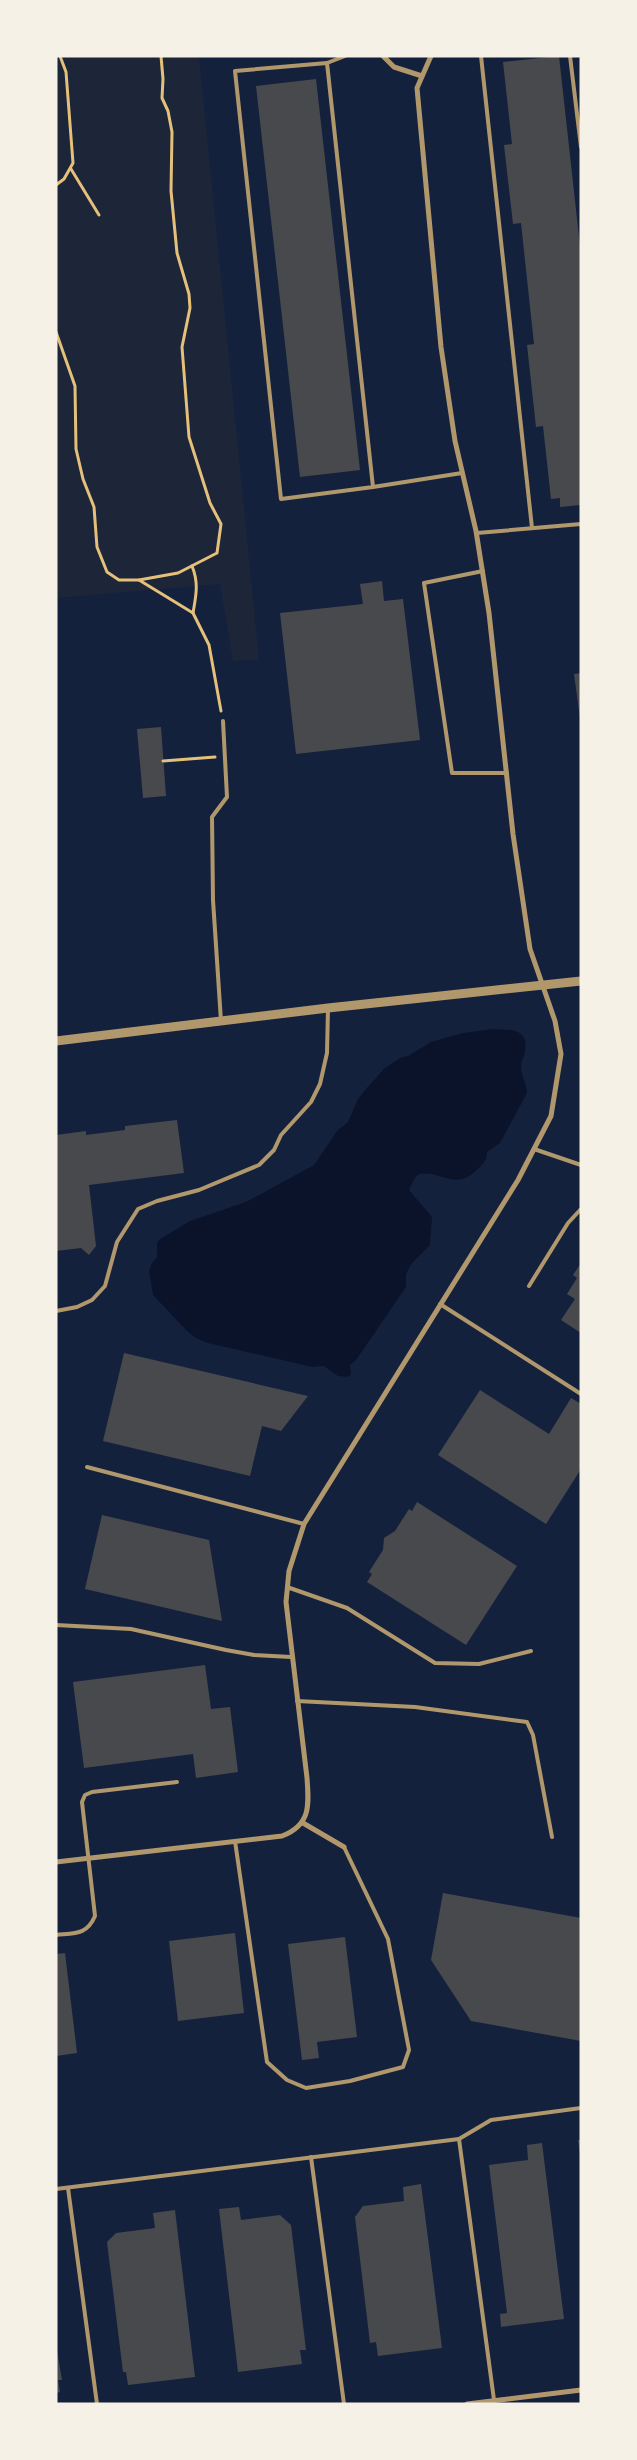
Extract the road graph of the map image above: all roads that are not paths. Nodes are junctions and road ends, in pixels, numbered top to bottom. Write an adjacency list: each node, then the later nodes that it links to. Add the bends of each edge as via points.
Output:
1 (344, 56): 6 (lane)
2 (383, 56): 7 (street, via 394,67)
3 (432, 56): 7 (street)
4 (481, 56): 12 (lane)
5 (570, 56): 8 (lane)
6 (327, 63): 10 (lane); 10 (lane, via 235,71 281,499)
7 (422, 76): 9 (street, via 417,88 441,347)
8 (581, 147)
9 (462, 473): 10 (lane); 13 (street)
10 (373, 487)
11 (581, 524): 12 (lane)
12 (532, 528): 13 (lane)
13 (477, 533): 14 (street)
14 (483, 571): 16 (street); 16 (lane, via 424,583 452,773)
15 (223, 720): 20 (lane, via 227,797 212,817 213,900)
16 (507, 772): 18 (street, via 530,949)
17 (581, 981): 18 (street)
18 (542, 986): 19 (street); 22 (street, via 555,1021 561,1054 551,1116)
19 (328, 1008): 20 (street); 27 (lane, via 327,1053 320,1084 311,1102 281,1135 274,1150 259,1165 199,1190 138,1209 117,1242 105,1286 92,1300)
20 (221, 1021): 21 (street)
21 (56, 1040)
22 (534, 1149): 23 (lane); 26 (street, via 488,1230)
23 (581, 1165)
24 (581, 1209): 25 (lane, via 568,1223)
25 (529, 1286)
26 (440, 1304): 28 (lane); 30 (street)
27 (56, 1311)
28 (581, 1394)
29 (87, 1467): 30 (lane)
30 (304, 1524): 31 (street)
31 (287, 1587): 33 (lane, via 347,1608 435,1663 479,1664); 34 (street)
32 (56, 1625): 34 (lane, via 131,1629 254,1655)
33 (531, 1651)
34 (291, 1657): 35 (street)
35 (297, 1701): 37 (street, via 309,1797); 38 (lane, via 415,1707 527,1722 533,1735)
36 (177, 1782): 41 (lane, via 85,1795 82,1802)
37 (303, 1823): 39 (street, via 294,1832 282,1836); 40 (street)
38 (552, 1836)
39 (236, 1841): 40 (lane, via 267,2062 287,2080 306,2088 403,2067 409,2050 388,1939); 41 (street)
40 (344, 1847)
41 (88, 1858): 42 (street); 43 (lane, via 95,1916 82,1932)
42 (56, 1862)
43 (56, 1935)
44 (581, 2108): 45 (lane, via 491,2120)
45 (459, 2138): 46 (lane); 50 (lane)
46 (311, 2157): 47 (lane); 52 (lane)
47 (68, 2188): 48 (lane); 51 (lane)
48 (56, 2189)
49 (581, 2390): 50 (street)
50 (494, 2400): 53 (street)
51 (97, 2404)
52 (344, 2404)
53 (467, 2404)

